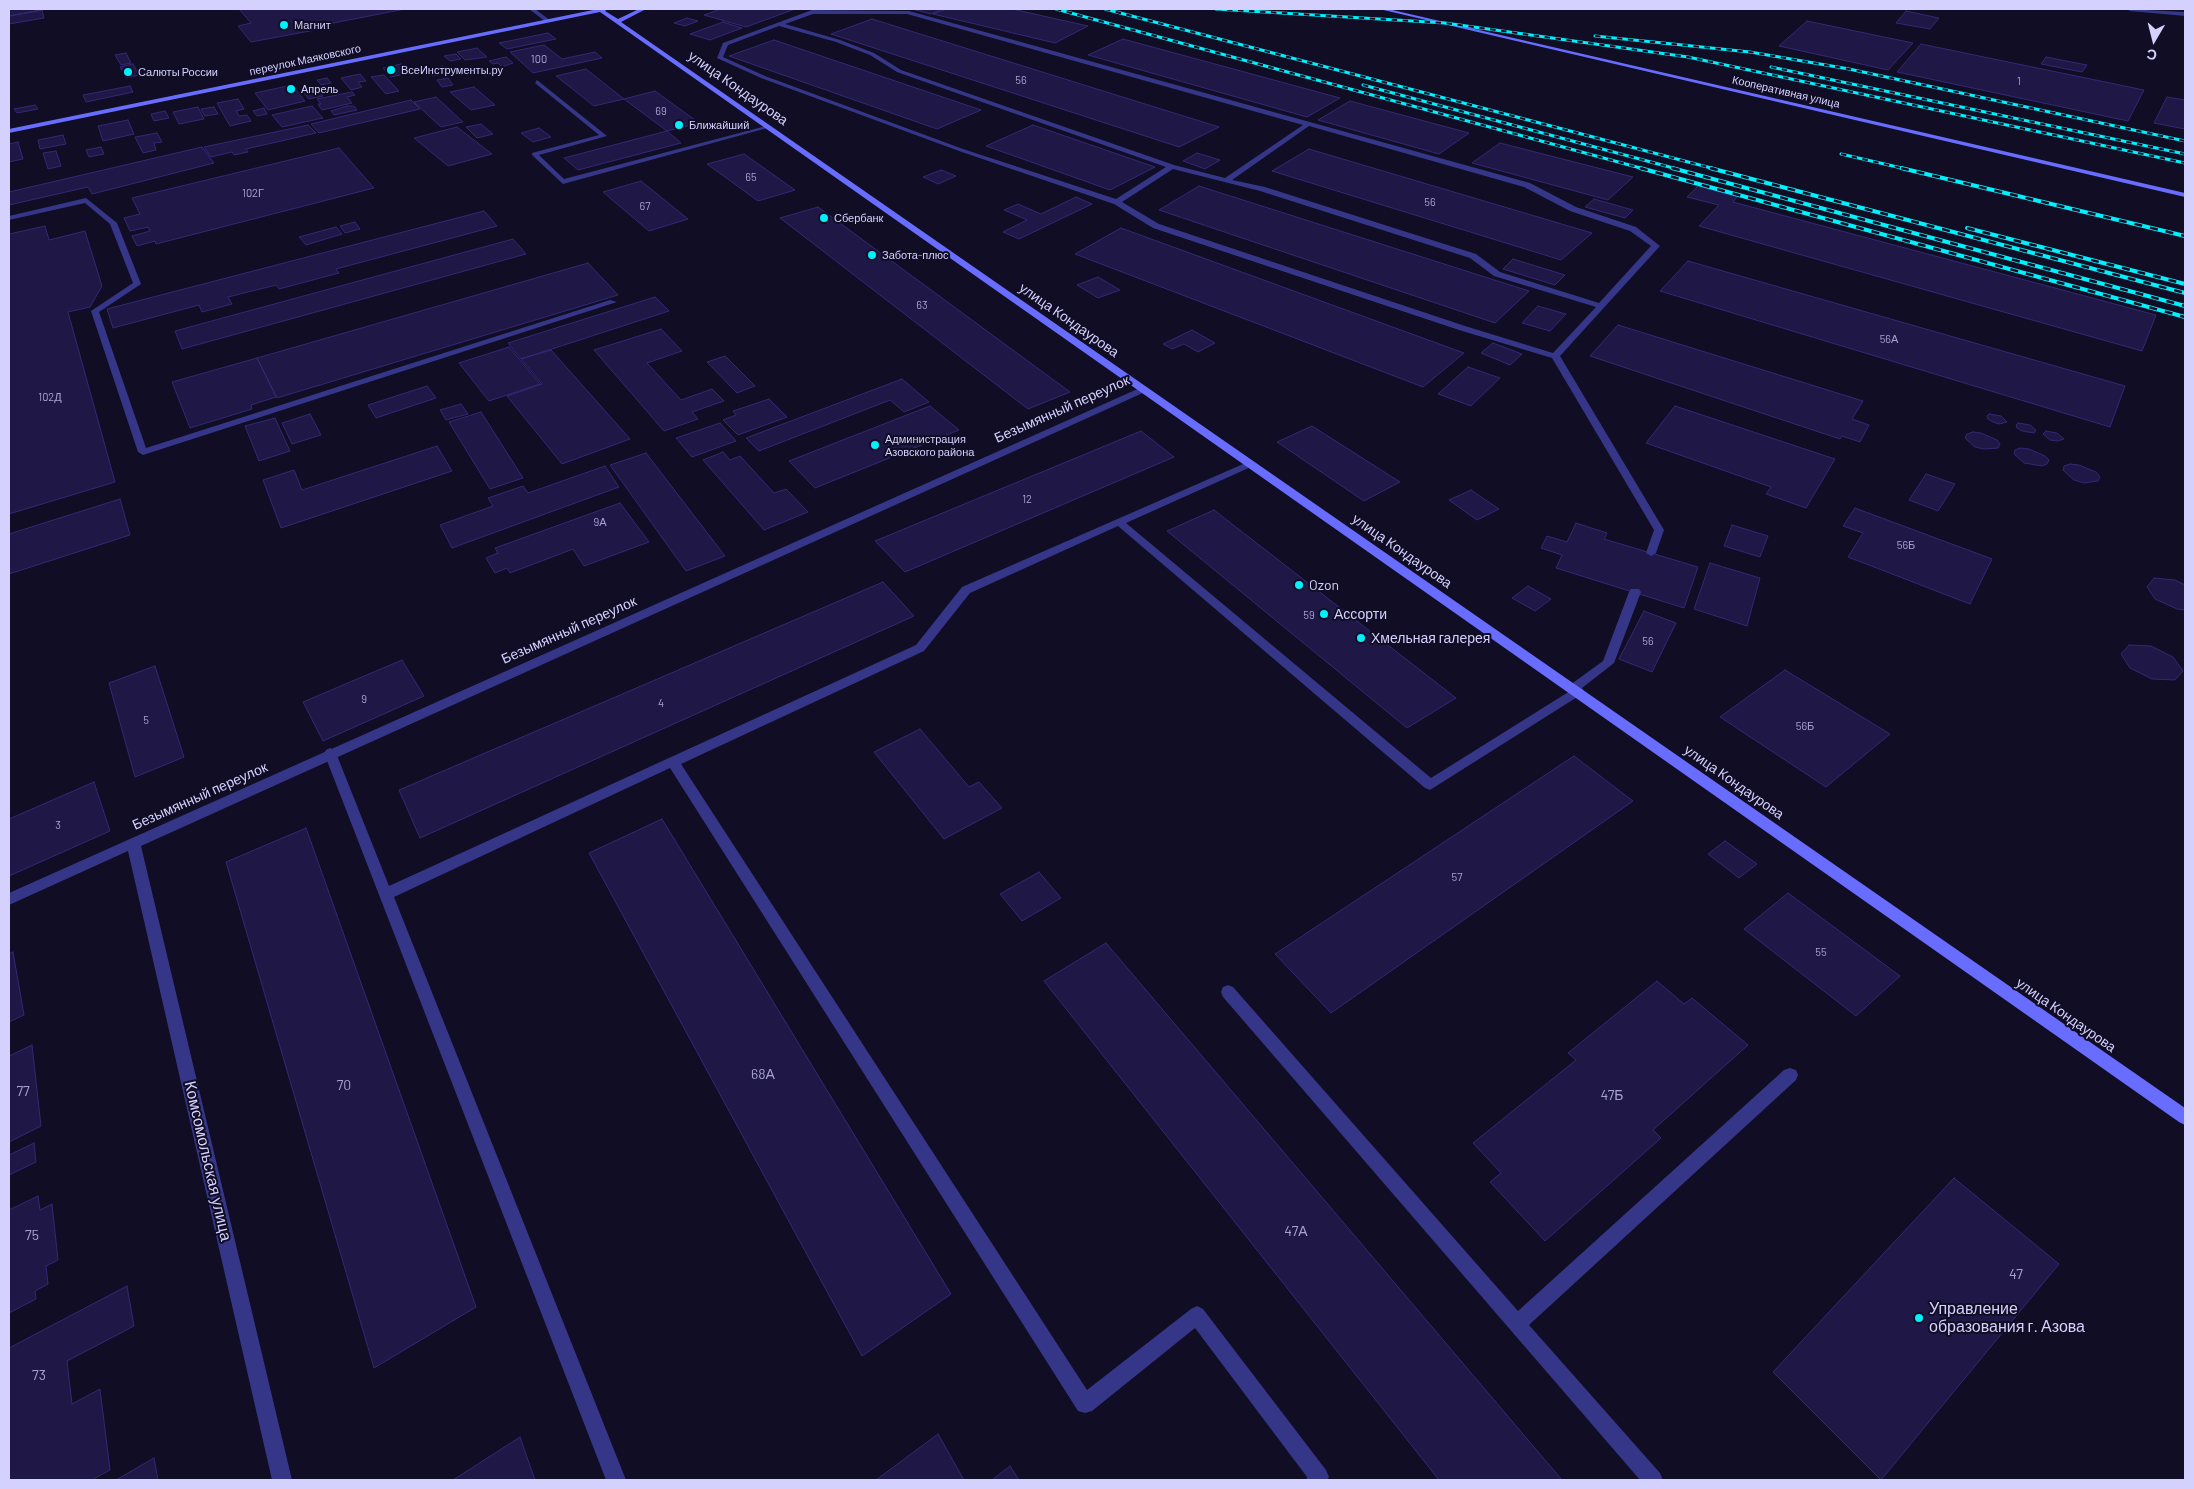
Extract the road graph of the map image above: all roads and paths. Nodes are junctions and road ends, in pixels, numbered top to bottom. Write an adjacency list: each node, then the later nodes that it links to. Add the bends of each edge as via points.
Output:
1 (532, 9): 8 (street)
2 (603, 9): 8 (street, переулок Маяковского); 9 (street, улица Кондаурова)
3 (643, 9): 9 (street)
4 (1382, 9): 17 (street, Кооперативная улица)
5 (2130, 9): 6 (street)
6 (2175, 11): 7 (street)
7 (2185, 14)
8 (548, 21): 14 (street, переулок Маяковского)
9 (618, 21): 13 (street, улица Кондаурова)
10 (779, 24): 12 (street, via 812,12 907,12); 15 (street, via 838,41 872,54 899,71); 18 (street, via 725,44 720,58 934,140)
11 (537, 82): 13 (street, via 604,136 534,154 563,182)
12 (1308, 124): 16 (street); 21 (street, via 1527,185 1573,208 1634,229 1656,246)
13 (768, 127): 23 (street, улица Кондаурова)
14 (9, 131)
15 (1172, 167): 16 (street); 18 (street)
16 (1227, 180): 21 (street, via 1473,256 1497,274)
17 (2185, 195)
18 (1117, 202): 22 (street, via 1156,226)
19 (9, 218): 20 (street, via 86,200 114,223 137,284 95,311 143,452)
20 (613, 302)
21 (1602, 306): 22 (street)
22 (1555, 356): 26 (street, via 1660,530)
23 (1142, 390): 24 (street, улица Кондаурова); 29 (street, Безымянный переулок)
24 (1250, 464): 25 (street); 28 (street, улица Кондаурова)
25 (1119, 522): 28 (street, via 1430,785); 30 (street, via 966,590 920,648)
26 (1651, 553)
27 (1635, 592): 28 (street, via 1608,663)
28 (1576, 690): 36 (street, улица Кондаурова)
29 (330, 753): 31 (street, Безымянный переулок); 32 (street)
30 (673, 762): 32 (street); 40 (street, via 1085,1404 1197,1315 1319,1477)
31 (133, 842): 33 (street, Безымянный переулок); 38 (street, Комсомольская улица)
32 (386, 894): 39 (street)
33 (9, 899)
34 (1228, 992): 37 (street)
35 (1790, 1075): 37 (street)
36 (2185, 1118)
37 (1517, 1324): 41 (street)
38 (282, 1480)
39 (616, 1480)
40 (1316, 1480)
41 (1653, 1480)

